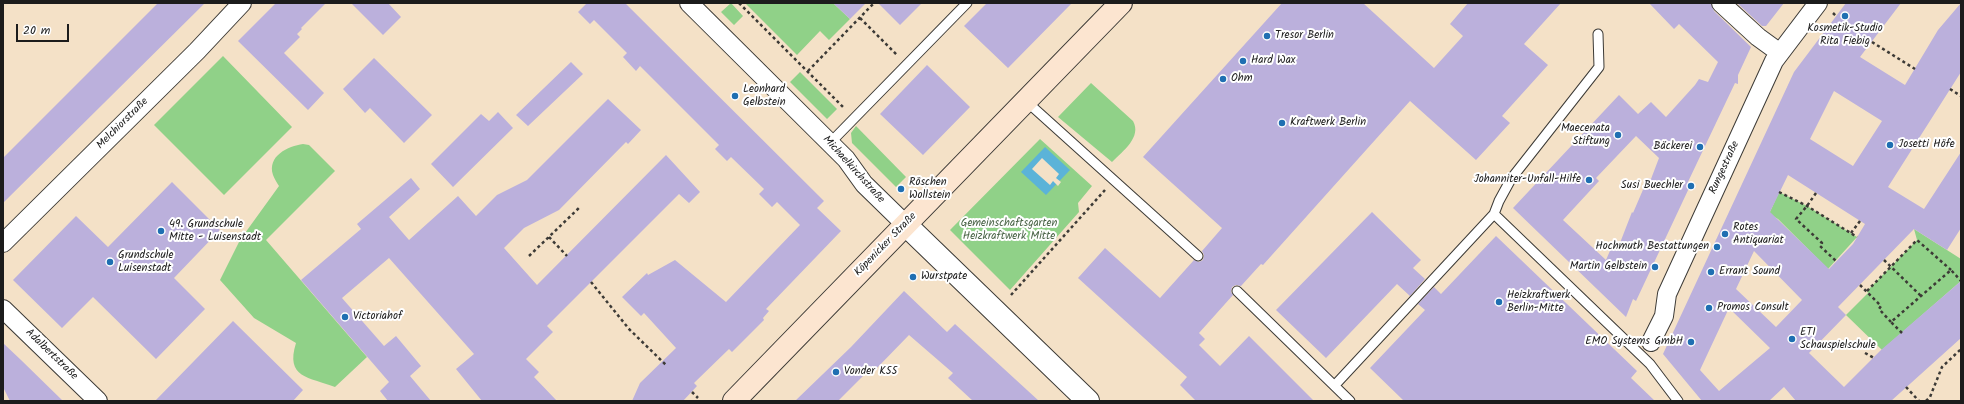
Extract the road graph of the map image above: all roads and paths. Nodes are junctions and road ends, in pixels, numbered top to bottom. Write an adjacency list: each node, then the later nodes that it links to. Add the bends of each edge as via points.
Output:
1 (242, 3): 34 (street, Melchiorstraße)
2 (690, 3): 22 (street, Michaelkirchstraße)
3 (739, 3): 17 (path)
4 (874, 3): 11 (path)
5 (967, 3): 15 (lane)
6 (1121, 3): 20 (main road, Köpenicker Straße)
7 (1722, 3): 14 (street, via 1758,37)
8 (1818, 3): 14 (street, Rungestraße)
9 (1833, 13): 10 (path)
10 (1836, 16)
11 (860, 18): 15 (path); 17 (path)
12 (1598, 34): 28 (lane, via 1599,67 1511,179)
13 (1872, 42): 16 (path)
14 (1780, 53): 52 (street, Rungestraße, via 1774,61 1667,294 1664,316)
15 (906, 64): 21 (lane)
16 (1915, 69)
17 (808, 72): 21 (path)
18 (1950, 89): 19 (path)
19 (1961, 96)
20 (1026, 101): 23 (lane); 30 (main road, Köpenicker Straße)
21 (854, 118): 22 (lane)
22 (830, 143): 30 (street, Michaelkirchstraße, via 846,159 864,184)
23 (1114, 179): 37 (lane); 47 (path)
24 (1779, 192): 26 (path)
25 (1816, 193): 26 (path)
26 (1807, 206): 31 (path); 39 (path, via 1796,219 1822,243 1820,246)
27 (580, 207): 32 (path)
28 (1494, 214): 52 (lane); 57 (lane)
29 (1860, 221): 31 (path)
30 (906, 225): 62 (main road, Köpenicker Straße); 63 (street, Michaelkirchstraße)
31 (1851, 233): 33 (path)
32 (549, 237): 35 (path); 36 (path)
33 (1857, 237)
34 (3, 243)
35 (529, 256)
36 (567, 256)
37 (1198, 256)
38 (1884, 260): 40 (path)
39 (1836, 261)
40 (1891, 266): 41 (path, via 1917,240); 46 (path); 48 (path)
41 (1950, 270): 42 (path); 48 (path)
42 (1961, 281)
43 (591, 282): 56 (path, via 629,329)
44 (1860, 284): 46 (path)
45 (1237, 291): 57 (lane)
46 (1867, 291): 50 (path)
47 (1011, 295)
48 (1921, 296): 50 (path)
49 (3, 309): 61 (street, Adalbertstraße)
50 (1892, 322): 51 (path)
51 (1902, 333)
52 (1645, 348): 65 (lane, via 1650,364)
53 (1961, 349): 67 (path, via 1942,367)
54 (1865, 353): 55 (path)
55 (1874, 358)
56 (666, 365)
57 (1335, 385): 64 (lane)
58 (1906, 387): 66 (path)
59 (692, 392): 60 (path)
60 (698, 398)
61 (98, 401)
62 (734, 401)
63 (1088, 401)
64 (1350, 401)
65 (1678, 401)
66 (1919, 401)
67 (1926, 401)

